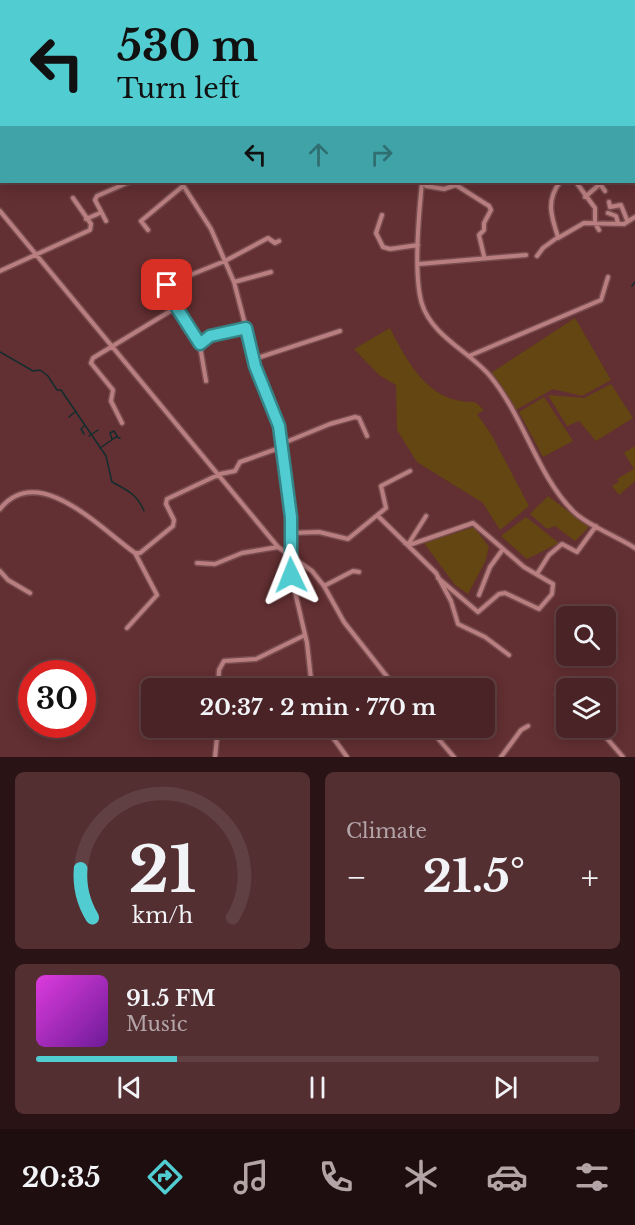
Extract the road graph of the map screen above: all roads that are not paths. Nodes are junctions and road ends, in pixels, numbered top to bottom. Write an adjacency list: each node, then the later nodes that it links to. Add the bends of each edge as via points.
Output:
1 (127, 183): 12 (street, via 97,196)
2 (424, 183): 25 (street); 28 (street, via 444,189 456,185 489,206 484,230 479,234)
3 (559, 183): 23 (street, via 551,196 551,221)
4 (578, 183): 8 (street)
5 (601, 183): 7 (street); 8 (street)
6 (182, 184): 21 (street, via 141,221); 30 (street, via 207,222)
7 (605, 191)
8 (585, 197): 19 (street, via 595,208)
9 (73, 198): 16 (street)
10 (609, 202): 17 (street, via 610,207 621,206)
11 (0, 211): 26 (street)
12 (100, 213): 16 (street); 18 (street)
13 (608, 213): 20 (street, via 616,216)
14 (382, 215): 25 (street, via 376,233 383,247)
15 (635, 217): 17 (street)
16 (86, 219): 26 (street, via 90,230)
17 (627, 220): 20 (street)
18 (106, 221)
19 (595, 223): 20 (street); 22 (street); 23 (street, via 584,223)
20 (618, 223)
21 (148, 230)
22 (599, 230)
23 (557, 238): 29 (street)
24 (279, 241): 30 (street, via 268,238)
25 (418, 245): 31 (street)
26 (36, 254): 32 (street); 40 (street)
27 (526, 255): 28 (street)
28 (484, 256): 31 (street)
29 (537, 256)
30 (225, 261): 35 (street); 36 (street, via 168,284)
31 (419, 264): 41 (street, via 425,311)
32 (0, 271)
33 (271, 272): 35 (street)
34 (608, 277): 41 (street, via 602,300)
35 (234, 282): 37 (street)
36 (177, 308): 39 (street); 40 (street)
37 (246, 328): 39 (street, via 210,336); 42 (street)
38 (340, 331): 42 (street)
39 (200, 344): 43 (street)
40 (112, 346): 44 (street, via 91,363 113,390 111,401); 48 (street)
41 (468, 356): 52 (street, via 483,368 502,394 556,493 574,513)
42 (254, 359): 46 (street, via 277,418)
43 (206, 381)
44 (122, 423)
45 (367, 436): 46 (street, via 355,417)
46 (281, 446): 48 (street, via 240,462 236,471); 53 (street)
47 (410, 471): 50 (street, via 381,486 387,506)
48 (220, 474): 55 (street); 58 (street, via 167,499 173,526 140,553)
49 (0, 509): 58 (street, via 17,495 38,492 76,506)
50 (378, 516): 53 (street, via 348,539 319,532); 54 (street)
51 (426, 516): 54 (street)
52 (596, 526): 56 (street); 63 (street, via 577,552 562,544 552,551)
53 (292, 533): 59 (street)
54 (407, 543): 57 (street, via 473,523); 64 (street)
55 (278, 547): 59 (street); 60 (street, via 242,553 215,564)
56 (635, 548)
57 (503, 549): 63 (street); 67 (street, via 490,567)
58 (135, 552): 68 (street, via 157,595)
59 (291, 557): 65 (street); 69 (street)
60 (197, 563)
61 (0, 571): 66 (street)
62 (359, 572): 65 (street, via 352,571)
63 (537, 574): 64 (street, via 553,584 552,594 539,609 505,593 478,612)
64 (438, 578): 70 (street, via 458,624)
65 (324, 586): 73 (street, via 344,622)
66 (30, 593)
67 (479, 595)
68 (127, 628)
69 (305, 635): 71 (street, via 256,659 224,661); 72 (street)
70 (509, 655)
71 (219, 678)
72 (311, 678)
73 (388, 678)
74 (528, 726): 82 (street)
75 (217, 738): 79 (street)
76 (333, 738): 80 (street)
77 (438, 738): 81 (street)
78 (607, 738): 83 (street)
79 (214, 757)
80 (347, 757)
81 (454, 757)
82 (501, 757)
83 (623, 757)

